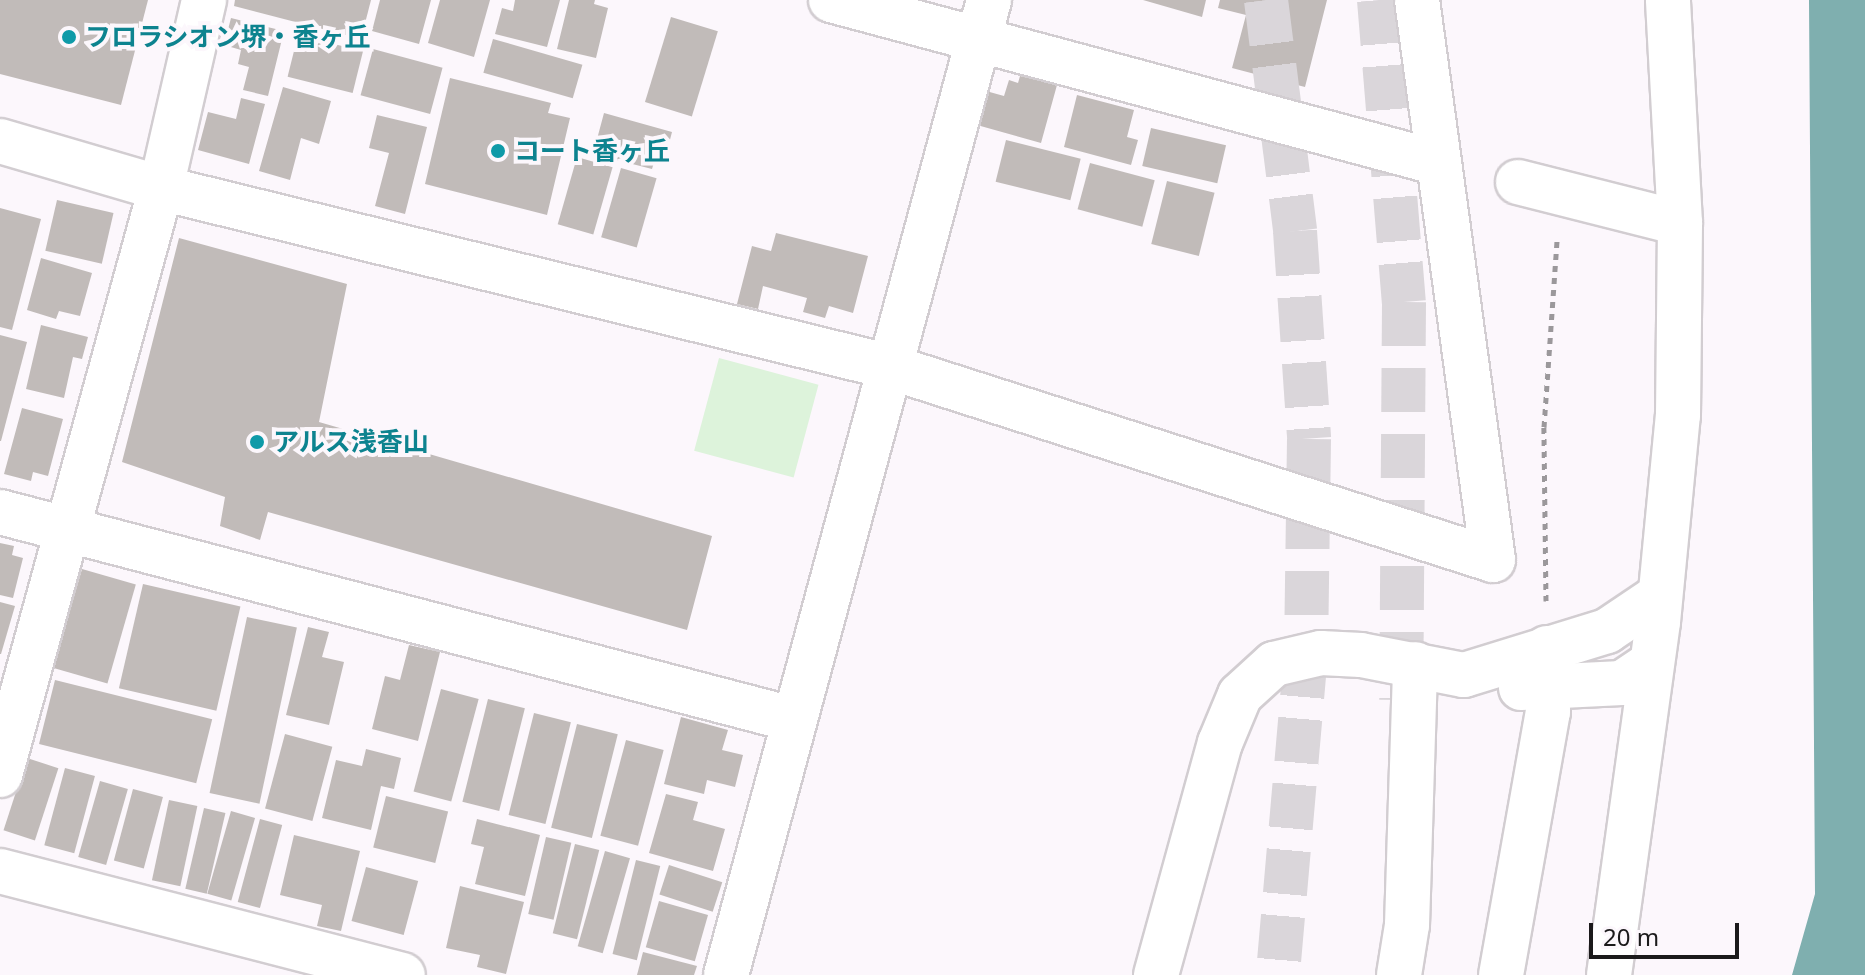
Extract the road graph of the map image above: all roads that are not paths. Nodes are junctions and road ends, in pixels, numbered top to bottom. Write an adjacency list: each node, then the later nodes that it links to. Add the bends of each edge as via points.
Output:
1 (204, 0): 9 (street)
2 (831, 0): 5 (street)
3 (1417, 0): 7 (street)
4 (1668, 0): 10 (street)
5 (985, 21): 7 (street); 11 (street)
6 (0, 141): 9 (street)
7 (1439, 163): 11 (street, via 1493,560)
8 (1518, 182): 10 (street)
9 (161, 188): 11 (street); 13 (street)
10 (1680, 223): 14 (street, via 1678,415)
11 (887, 366): 18 (street)
12 (0, 512): 13 (street)
13 (65, 530): 18 (street); 19 (street)
14 (1659, 596): 15 (street); 17 (street)
15 (1652, 663): 17 (street, via 1622,683); 26 (street)
16 (1415, 664): 17 (street, via 1515,688); 23 (street, via 1321,653 1274,664 1240,695 1220,743); 24 (street, via 1407,925)
17 (1548, 667): 25 (street)
18 (792, 719): 22 (street)
19 (0, 775)
20 (0, 871): 21 (street)
21 (403, 975)
22 (726, 975)
23 (1156, 975)
24 (1399, 975)
25 (1501, 975)
26 (1609, 975)

